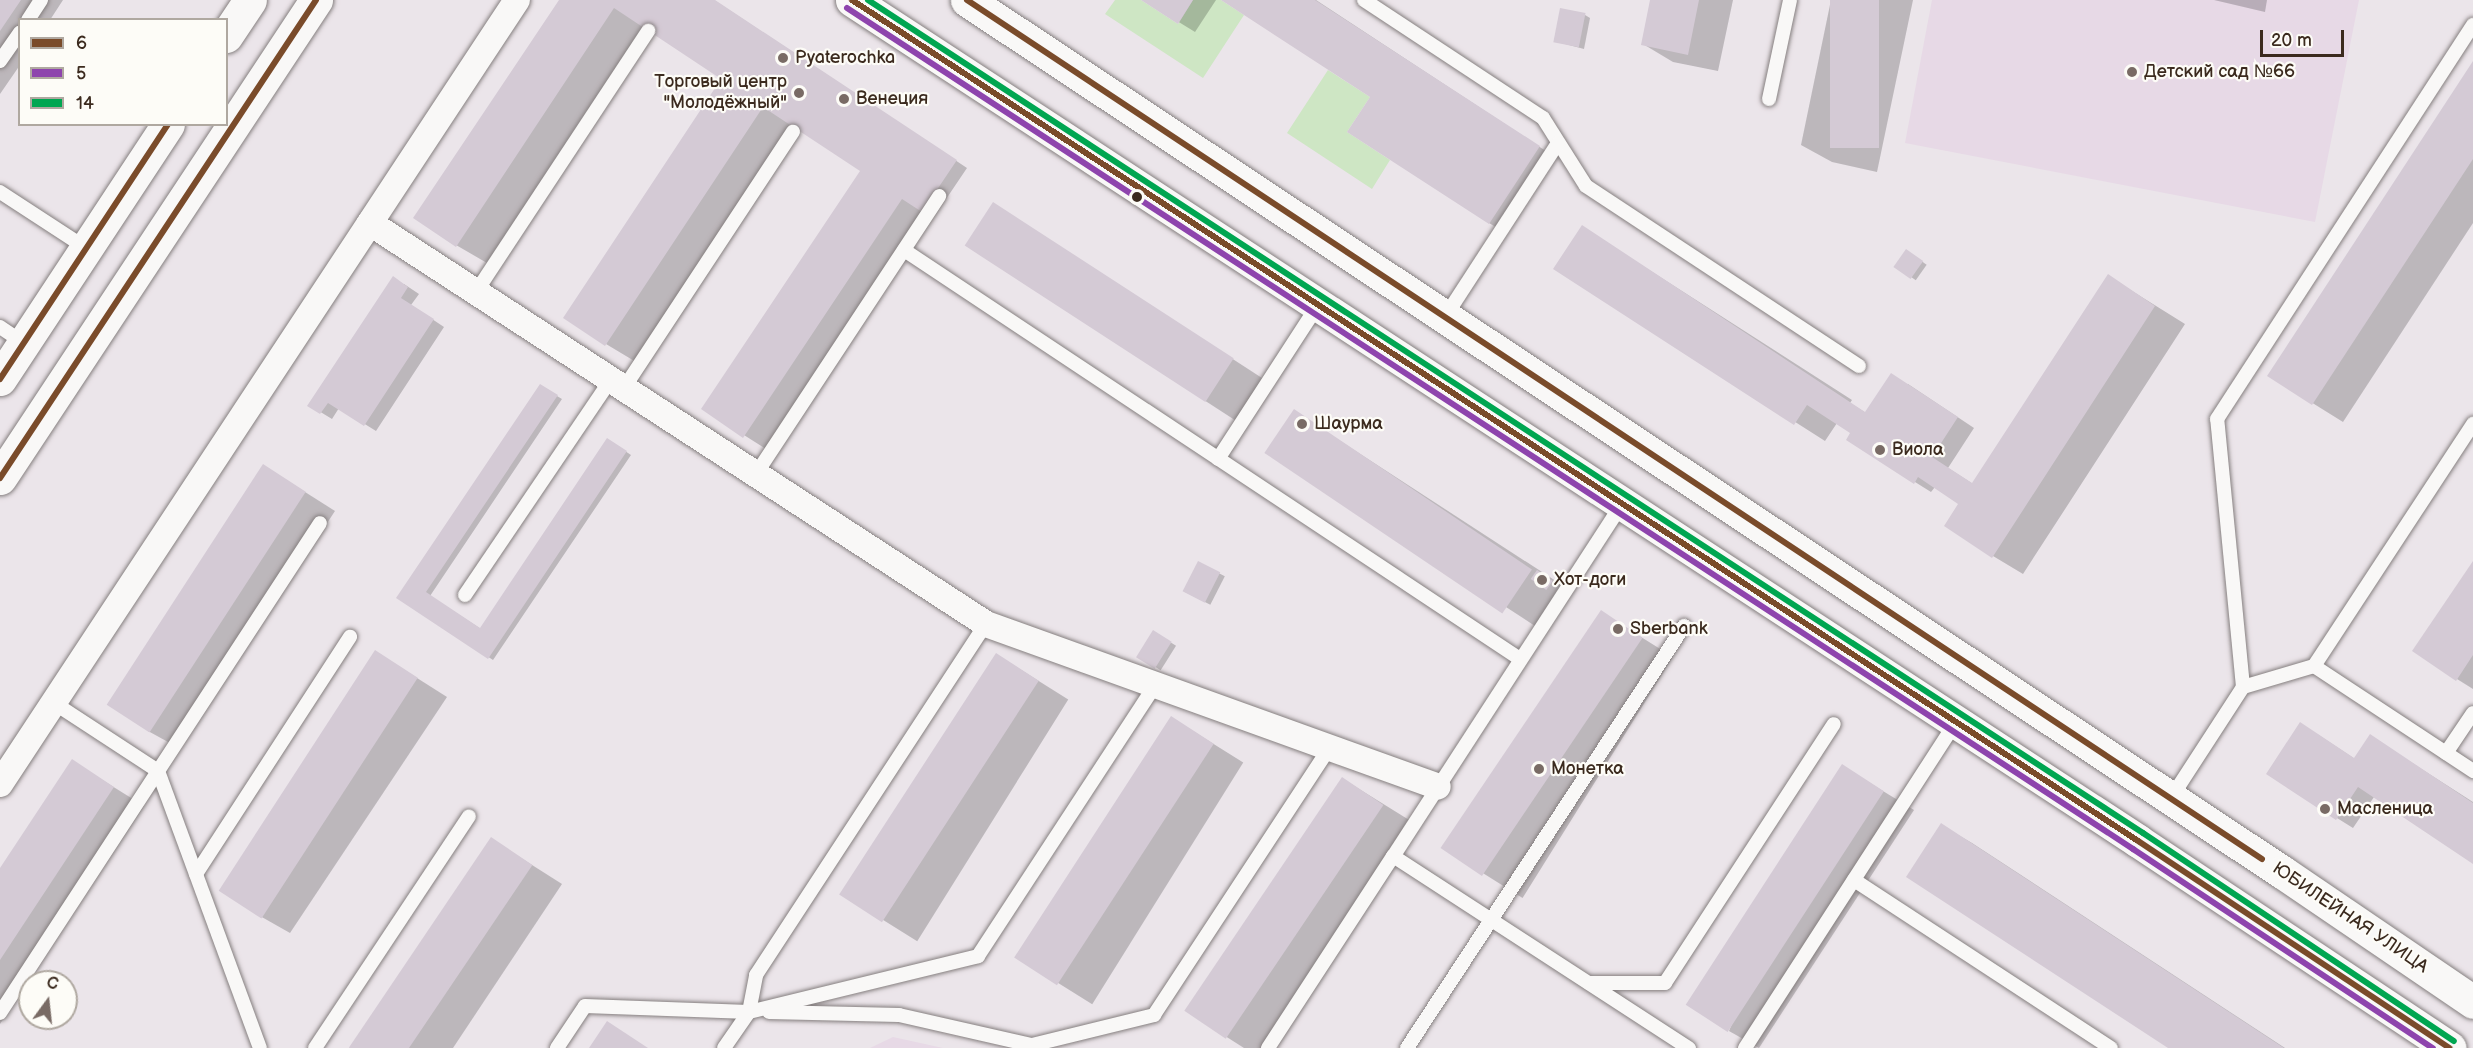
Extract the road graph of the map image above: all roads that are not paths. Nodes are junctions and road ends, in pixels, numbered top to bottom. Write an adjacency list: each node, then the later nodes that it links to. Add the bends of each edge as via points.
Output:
1 (41, 0): 9 (lane)
2 (250, 0): 12 (main road)
3 (316, 0): 34 (main road)
4 (517, 0): 21 (street)
5 (852, 0): 25 (main road)
6 (967, 0): 26 (main road, ЮБИЛЕЙНАЯ УЛИЦА)
7 (1364, 0): 18 (lane, via 1543,118)
8 (1790, 0): 15 (lane)
9 (29, 18)
10 (2473, 26): 44 (lane, via 2217,419)
11 (648, 31): 24 (lane)
12 (228, 33)
13 (18, 35): 14 (lane)
14 (0, 61)
15 (1769, 99)
16 (167, 126): 22 (main road)
17 (793, 132): 30 (lane)
18 (1558, 142): 26 (lane); 28 (lane, via 1586,186)
19 (0, 192): 22 (lane)
20 (939, 196): 23 (lane)
21 (370, 223): 24 (street); 45 (street)
22 (86, 248): 27 (main road)
23 (904, 250): 32 (lane); 33 (lane)
24 (476, 292): 30 (street)
25 (1318, 305): 32 (lane); 35 (main road)
26 (1445, 317): 55 (main road, ЮБИЛЕЙНАЯ УЛИЦА)
27 (12, 335): 29 (main road)
28 (1858, 366)
29 (0, 379)
30 (617, 384): 33 (street); 37 (lane)
31 (2473, 424): 42 (lane)
32 (1218, 459): 41 (lane)
33 (756, 474): 38 (street)
34 (0, 478)
35 (1622, 504): 41 (lane); 47 (main road)
36 (320, 523): 51 (lane)
37 (465, 595)
38 (986, 624): 43 (street); 63 (lane, via 756,975)
39 (1684, 626): 60 (lane)
40 (350, 637): 58 (lane)
41 (1520, 659): 54 (lane)
42 (2314, 666): 44 (lane); 50 (lane)
43 (1156, 684): 49 (street); 63 (lane, via 978,956)
44 (2242, 687): 55 (lane)
45 (54, 703): 51 (lane); 53 (street)
46 (2473, 713): 50 (lane)
47 (1956, 722): 59 (lane); 75 (main road)
48 (1834, 724): 61 (lane, via 1665,983)
49 (1330, 747): 54 (street); 65 (lane, via 1154,1016)
50 (2446, 753): 52 (lane)
51 (158, 771): 58 (lane); 64 (lane)
52 (2473, 771)
53 (0, 784)
54 (1438, 787): 57 (lane)
55 (2171, 798): 62 (main road, ЮБИЛЕЙНАЯ УЛИЦА)
56 (469, 816): 67 (lane)
57 (1393, 856): 60 (lane); 70 (lane)
58 (196, 874): 66 (lane)
59 (1854, 880): 73 (lane); 74 (lane)
60 (1493, 921): 61 (lane); 71 (lane)
61 (1589, 983): 72 (lane)
62 (2473, 1002)
63 (749, 1012): 65 (lane, via 899,1015); 68 (lane, via 585,1006); 69 (lane)
64 (0, 1013)
65 (1038, 1047)
66 (260, 1048)
67 (315, 1048)
68 (557, 1048)
69 (724, 1048)
70 (1268, 1048)
71 (1407, 1048)
72 (1689, 1048)
73 (1745, 1048)
74 (2111, 1048)
75 (2449, 1048)

